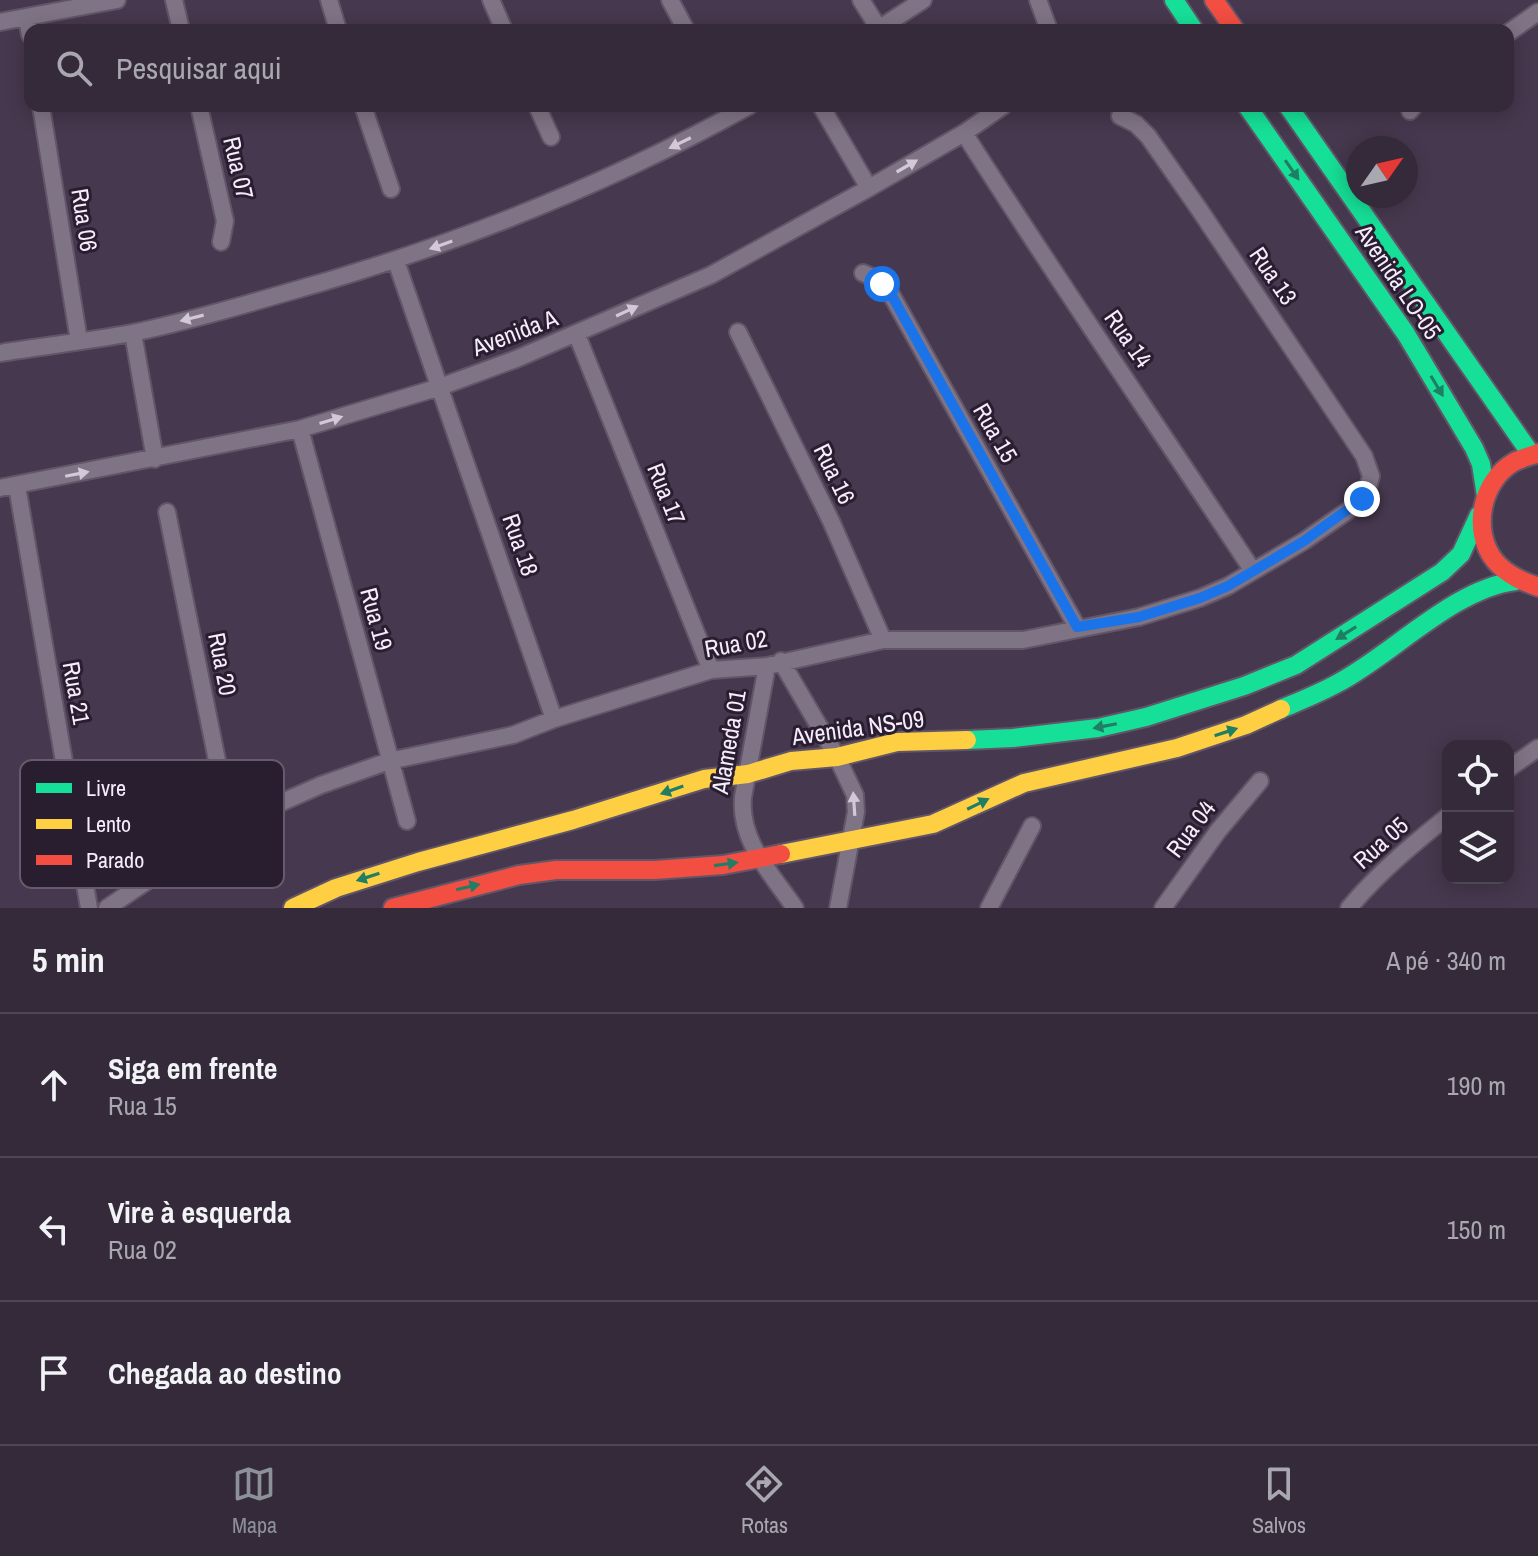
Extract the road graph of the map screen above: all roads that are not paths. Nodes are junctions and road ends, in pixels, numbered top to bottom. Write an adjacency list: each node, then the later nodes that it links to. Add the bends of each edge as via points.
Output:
1 (117, 0): 12 (street)
2 (174, 0): 15 (street)
3 (329, 0): 16 (street)
4 (491, 0): 17 (street)
5 (670, 0): 18 (street)
6 (861, 0): 19 (street)
7 (923, 0): 20 (street)
8 (1038, 0): 21 (street)
9 (1174, 0): 22 (street)
10 (1214, 0): 23 (street)
11 (1538, 12): 24 (street)
12 (27, 18): 13 (street); 14 (street)
13 (0, 22)
14 (28, 24)
15 (180, 24)
16 (336, 24)
17 (501, 24)
18 (683, 24)
19 (875, 24)
20 (886, 24)
21 (1047, 24)
22 (1190, 24)
23 (1231, 24)
24 (1514, 29)
25 (42, 112): 45 (street, Rua 06)
26 (200, 112): 39 (street, Rua 07, via 225,221)
27 (365, 112): 38 (street)
28 (540, 112): 36 (street)
29 (738, 112): 40 (street, one-way to 40, via 566,196)
30 (825, 112): 37 (street)
31 (994, 112): 35 (street, Avenida A)
32 (1251, 112): 53 (street, Avenida LO-05, one-way to 53, via 1414,347 1474,448)
33 (1292, 112): 49 (street, Avenida LO-05)
34 (1120, 116): 51 (street, Rua 13, via 1142,130 1199,209 1353,438)
35 (964, 133): 37 (street, Avenida A, one-way to 35); 56 (street, Rua 14)
36 (551, 137)
37 (869, 188): 44 (street, Avenida A, one-way to 37, via 711,275)
38 (391, 189)
39 (221, 242)
40 (396, 261): 43 (street, one-way to 43); 47 (street, Rua 18)
41 (863, 273): 59 (street, Rua 15, via 879,280 892,296)
42 (738, 332): 60 (street, Rua 16)
43 (133, 333): 45 (street); 50 (street)
44 (577, 335): 47 (street, Avenida A); 62 (street, Rua 17)
45 (79, 341): 46 (street)
46 (0, 353)
47 (440, 387): 48 (street, Avenida A, one-way to 47); 63 (street, Rua 18)
48 (300, 429): 50 (street, Avenida A); 68 (street, Rua 19)
49 (1535, 454): 53 (street, via 1503,471)
50 (155, 459): 52 (street, Avenida A, one-way to 50)
51 (1371, 476): 56 (street, Rua 02, via 1366,494 1353,508)
52 (8, 487): 66 (street, Rua 21)
53 (1486, 496): 55 (street, Avenida NS-09)
54 (167, 512): 67 (street, Rua 20)
55 (1479, 515): 57 (street, via 1488,551); 65 (street, Avenida NS-09, one-way to 65, via 1461,554 1442,572 1296,665 1244,686 1098,728 1013,738 897,742)
56 (1253, 571): 59 (street, Rua 02, via 1200,598 1139,617)
57 (1516, 581): 58 (street); 76 (street, one-way to 57, via 933,824 1024,783 1177,748 1246,725 1339,683 1467,597)
58 (1538, 587)
59 (1077, 627): 60 (street, Rua 02, via 1023,640)
60 (883, 640): 61 (street, Rua 02)
61 (774, 663): 62 (street, Rua 02); 65 (street); 70 (street, Alameda 01)
62 (711, 670): 63 (street, Rua 02)
63 (554, 719): 68 (street, Rua 02, via 513,735)
64 (1538, 748): 69 (street)
65 (837, 757): 70 (street, Avenida NS-09, via 791,761); 76 (street, one-way to 65, via 856,803)
66 (61, 760)
67 (217, 760)
68 (389, 761): 72 (street, Rua 02); 73 (street, Rua 19)
69 (1514, 765)
70 (748, 774): 77 (street, Alameda 01, via 742,817); 82 (street, Avenida NS-09, one-way to 82, via 704,779 418,862)
71 (1260, 781): 87 (street, Rua 04)
72 (284, 801)
73 (407, 821)
74 (1442, 821): 88 (street, Rua 05)
75 (1032, 826): 86 (street)
76 (849, 841): 77 (street); 85 (street)
77 (760, 859): 83 (street, one-way to 77, via 519,875 683,869); 84 (street, Alameda 01)
78 (85, 888): 80 (street, Rua 21)
79 (137, 888): 81 (street, Rua 02)
80 (89, 908)
81 (107, 908)
82 (293, 908)
83 (393, 908)
84 (795, 908)
85 (838, 908)
86 (989, 908)
87 (1163, 908)
88 (1349, 908)

